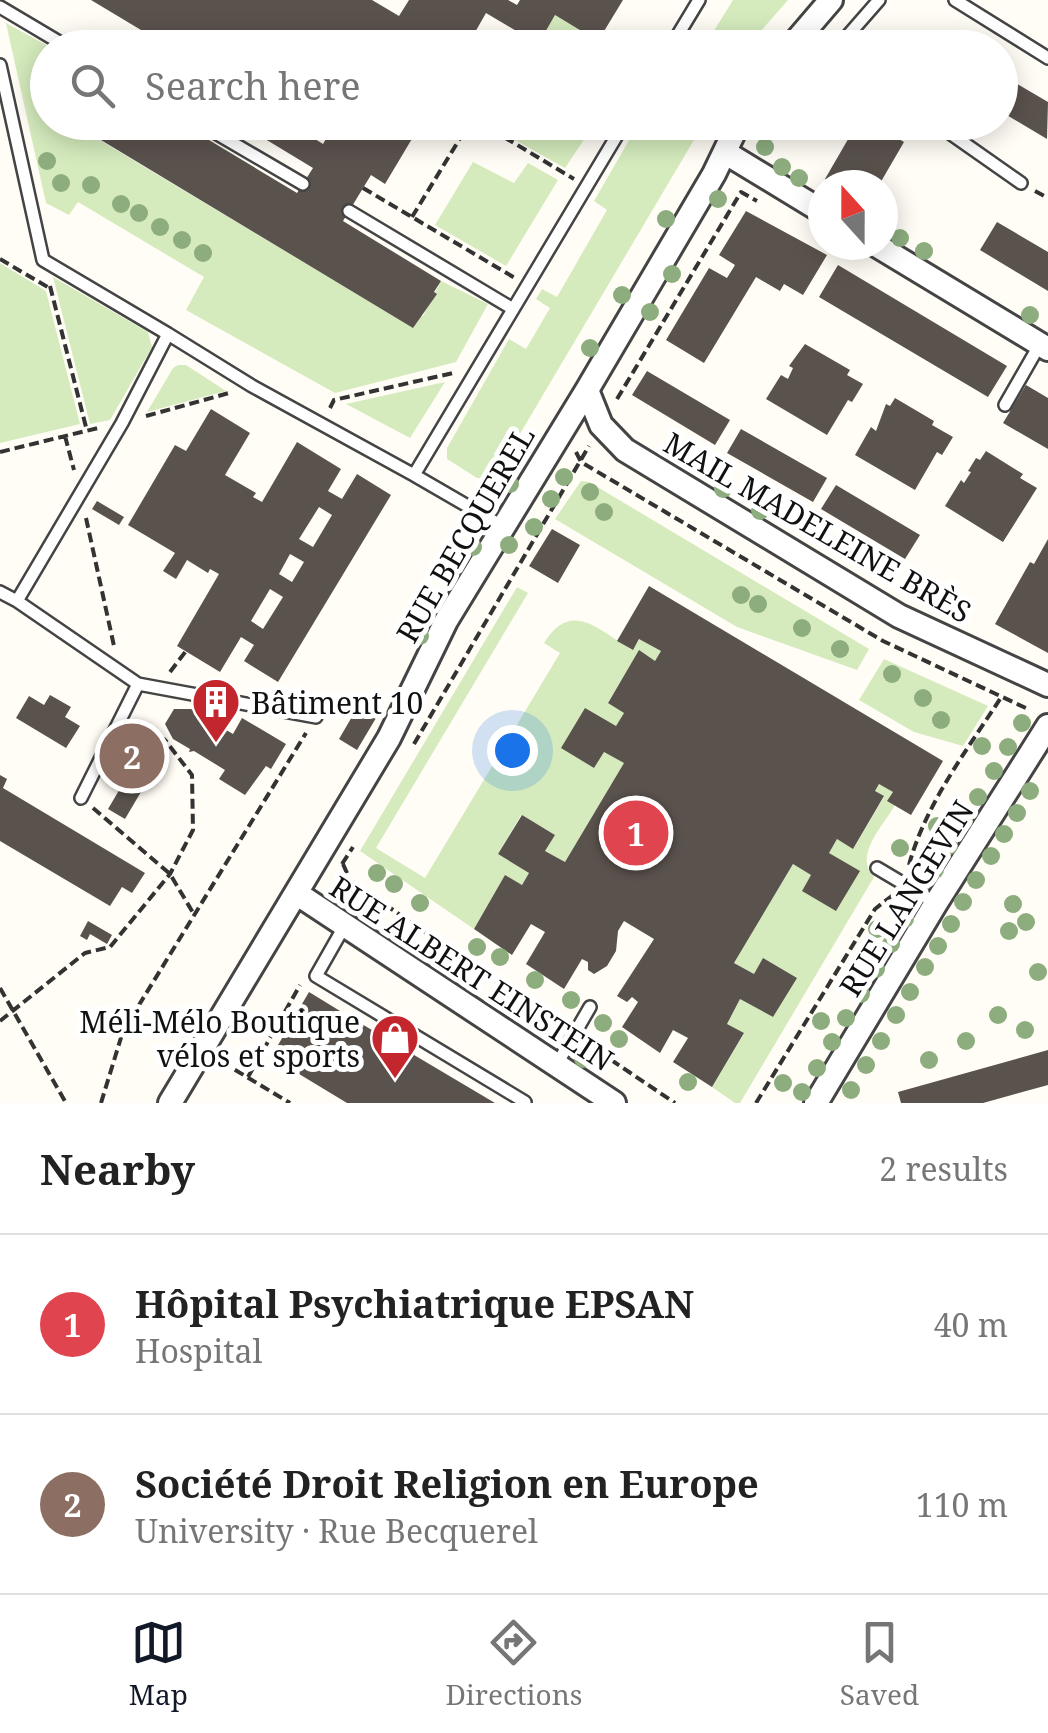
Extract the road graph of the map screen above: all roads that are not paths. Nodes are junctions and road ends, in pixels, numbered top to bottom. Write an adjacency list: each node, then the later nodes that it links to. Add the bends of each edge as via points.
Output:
1 (698, 0): 7 (lane)
2 (830, 0): 8 (street)
3 (879, 0): 9 (lane)
4 (955, 0): 10 (lane)
5 (0, 7): 6 (lane)
6 (39, 30)
7 (680, 30)
8 (805, 30)
9 (853, 30)
10 (1003, 30)
11 (1018, 39): 12 (lane)
12 (1048, 58)
13 (0, 66): 25 (lane, via 44,260)
14 (227, 140): 19 (lane)
15 (614, 140): 24 (lane)
16 (731, 140): 18 (street, RUE BECQUEREL)
17 (960, 140): 20 (lane)
18 (726, 152): 21 (street); 27 (street, RUE BECQUEREL)
19 (302, 184)
20 (1022, 184)
21 (808, 203)
22 (349, 211): 24 (lane)
23 (898, 258): 26 (street)
24 (513, 309): 29 (lane)
25 (168, 334): 29 (lane); 32 (lane)
26 (1044, 347): 28 (lane)
27 (587, 390): 30 (street, RUE BECQUEREL); 34 (street, MAIL MADELEINE BRÈS, via 601,425 625,450 899,616)
28 (1004, 406)
29 (414, 474): 30 (lane)
30 (502, 526): 39 (street, RUE BECQUEREL, via 428,654 390,738)
31 (0, 592): 32 (lane)
32 (17, 602): 33 (lane)
33 (138, 684): 35 (lane); 37 (lane)
34 (1048, 685)
35 (316, 717)
36 (1040, 718): 40 (street, RUE LANGEVIN)
37 (81, 798)
38 (877, 868): 40 (lane)
39 (300, 888): 41 (street, RUE ALBERT EINSTEIN); 45 (street, RUE BECQUEREL)
40 (936, 903): 47 (street, RUE LANGEVIN)
41 (346, 925): 43 (street, RUE ALBERT EINSTEIN); 44 (lane, via 316,976)
42 (590, 1007): 43 (lane)
43 (556, 1064): 46 (street, RUE ALBERT EINSTEIN)
44 (525, 1102)
45 (170, 1103)
46 (614, 1103)
47 (816, 1103)

